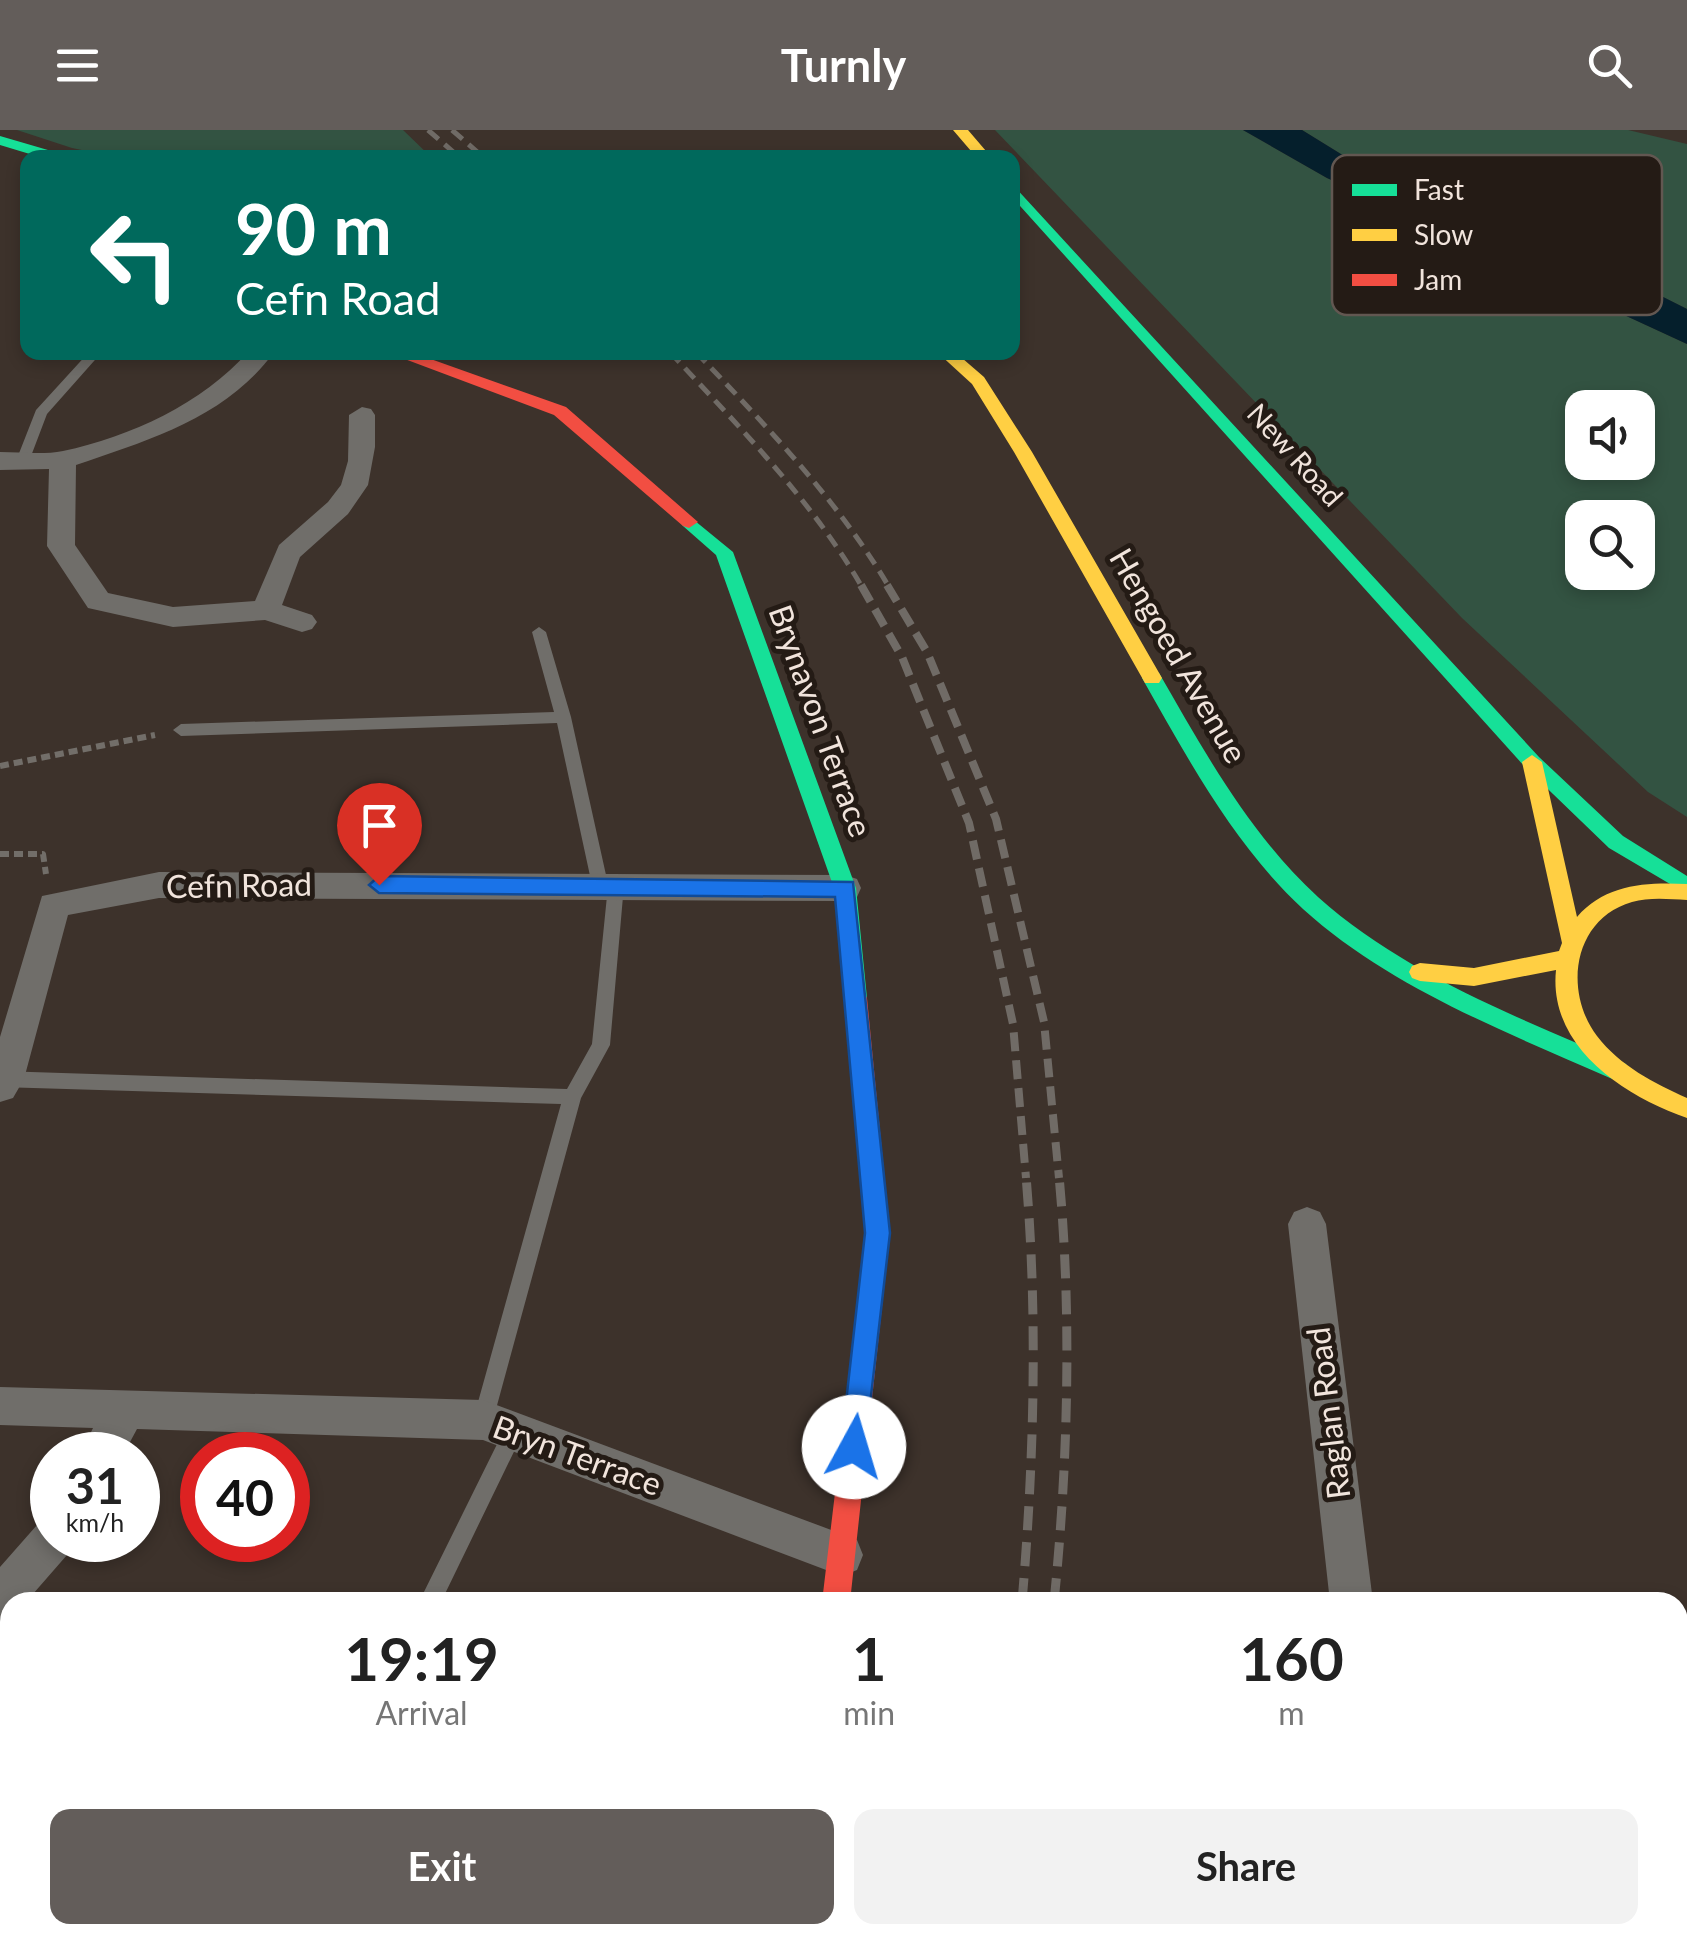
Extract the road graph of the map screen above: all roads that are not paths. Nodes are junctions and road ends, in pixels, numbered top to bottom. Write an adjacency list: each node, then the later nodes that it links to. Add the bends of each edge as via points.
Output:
1 (960, 130): 4 (street)
2 (0, 140): 3 (street)
3 (33, 150)
4 (978, 150)
5 (1020, 197): 18 (street, New Road)
6 (89, 360): 12 (lane, via 41,412)
7 (255, 360): 11 (street, via 232,386 195,410)
8 (417, 360): 20 (street, Brynavon Terrace, via 560,411 724,552)
9 (953, 360): 23 (street, Hengoed Avenue, via 978,381 1023,452 1200,763 1248,831 1306,899)
10 (362, 416): 13 (street, via 357,486 294,546)
11 (63, 460): 12 (street); 13 (street, via 61,546 98,601 173,617)
12 (12, 462)
13 (266, 610): 14 (street)
14 (302, 622)
15 (539, 632): 16 (lane)
16 (563, 718): 17 (lane); 19 (lane)
17 (181, 730)
18 (1532, 762): 21 (street, New Road, via 1616,842); 22 (street, New Road, via 1554,849)
19 (608, 885): 20 (street, Cefn Road); 25 (street, Cefn Road, via 159,885 54,905); 26 (lane, via 600,1045)
20 (845, 888): 35 (street, Brynavon Terrace, via 878,1233)
21 (1687, 889): 22 (street, via 1620,897 1590,914)
22 (1567, 949): 23 (street, Hengoed Avenue, via 1518,972 1443,978); 24 (street, New Road, via 1562,969 1568,1004 1586,1039)
23 (1392, 964): 24 (street, Hengoed Avenue)
24 (1618, 1072): 27 (street)
25 (2, 1082): 26 (lane)
26 (572, 1097): 33 (lane)
27 (1658, 1097): 28 (street); 29 (street)
28 (1687, 1108)
29 (1687, 1130)
30 (1306, 1224): 40 (street, Raglan Road)
31 (0, 1406): 32 (street, Bryn Terrace)
32 (125, 1412): 33 (street, Bryn Terrace); 34 (street)
33 (498, 1426): 35 (street, Bryn Terrace); 38 (lane)
34 (113, 1432)
35 (842, 1554): 39 (street, Brynavon Terrace)
36 (33, 1562): 37 (street)
37 (7, 1592)
38 (434, 1592)
39 (837, 1592)
40 (1351, 1592)

